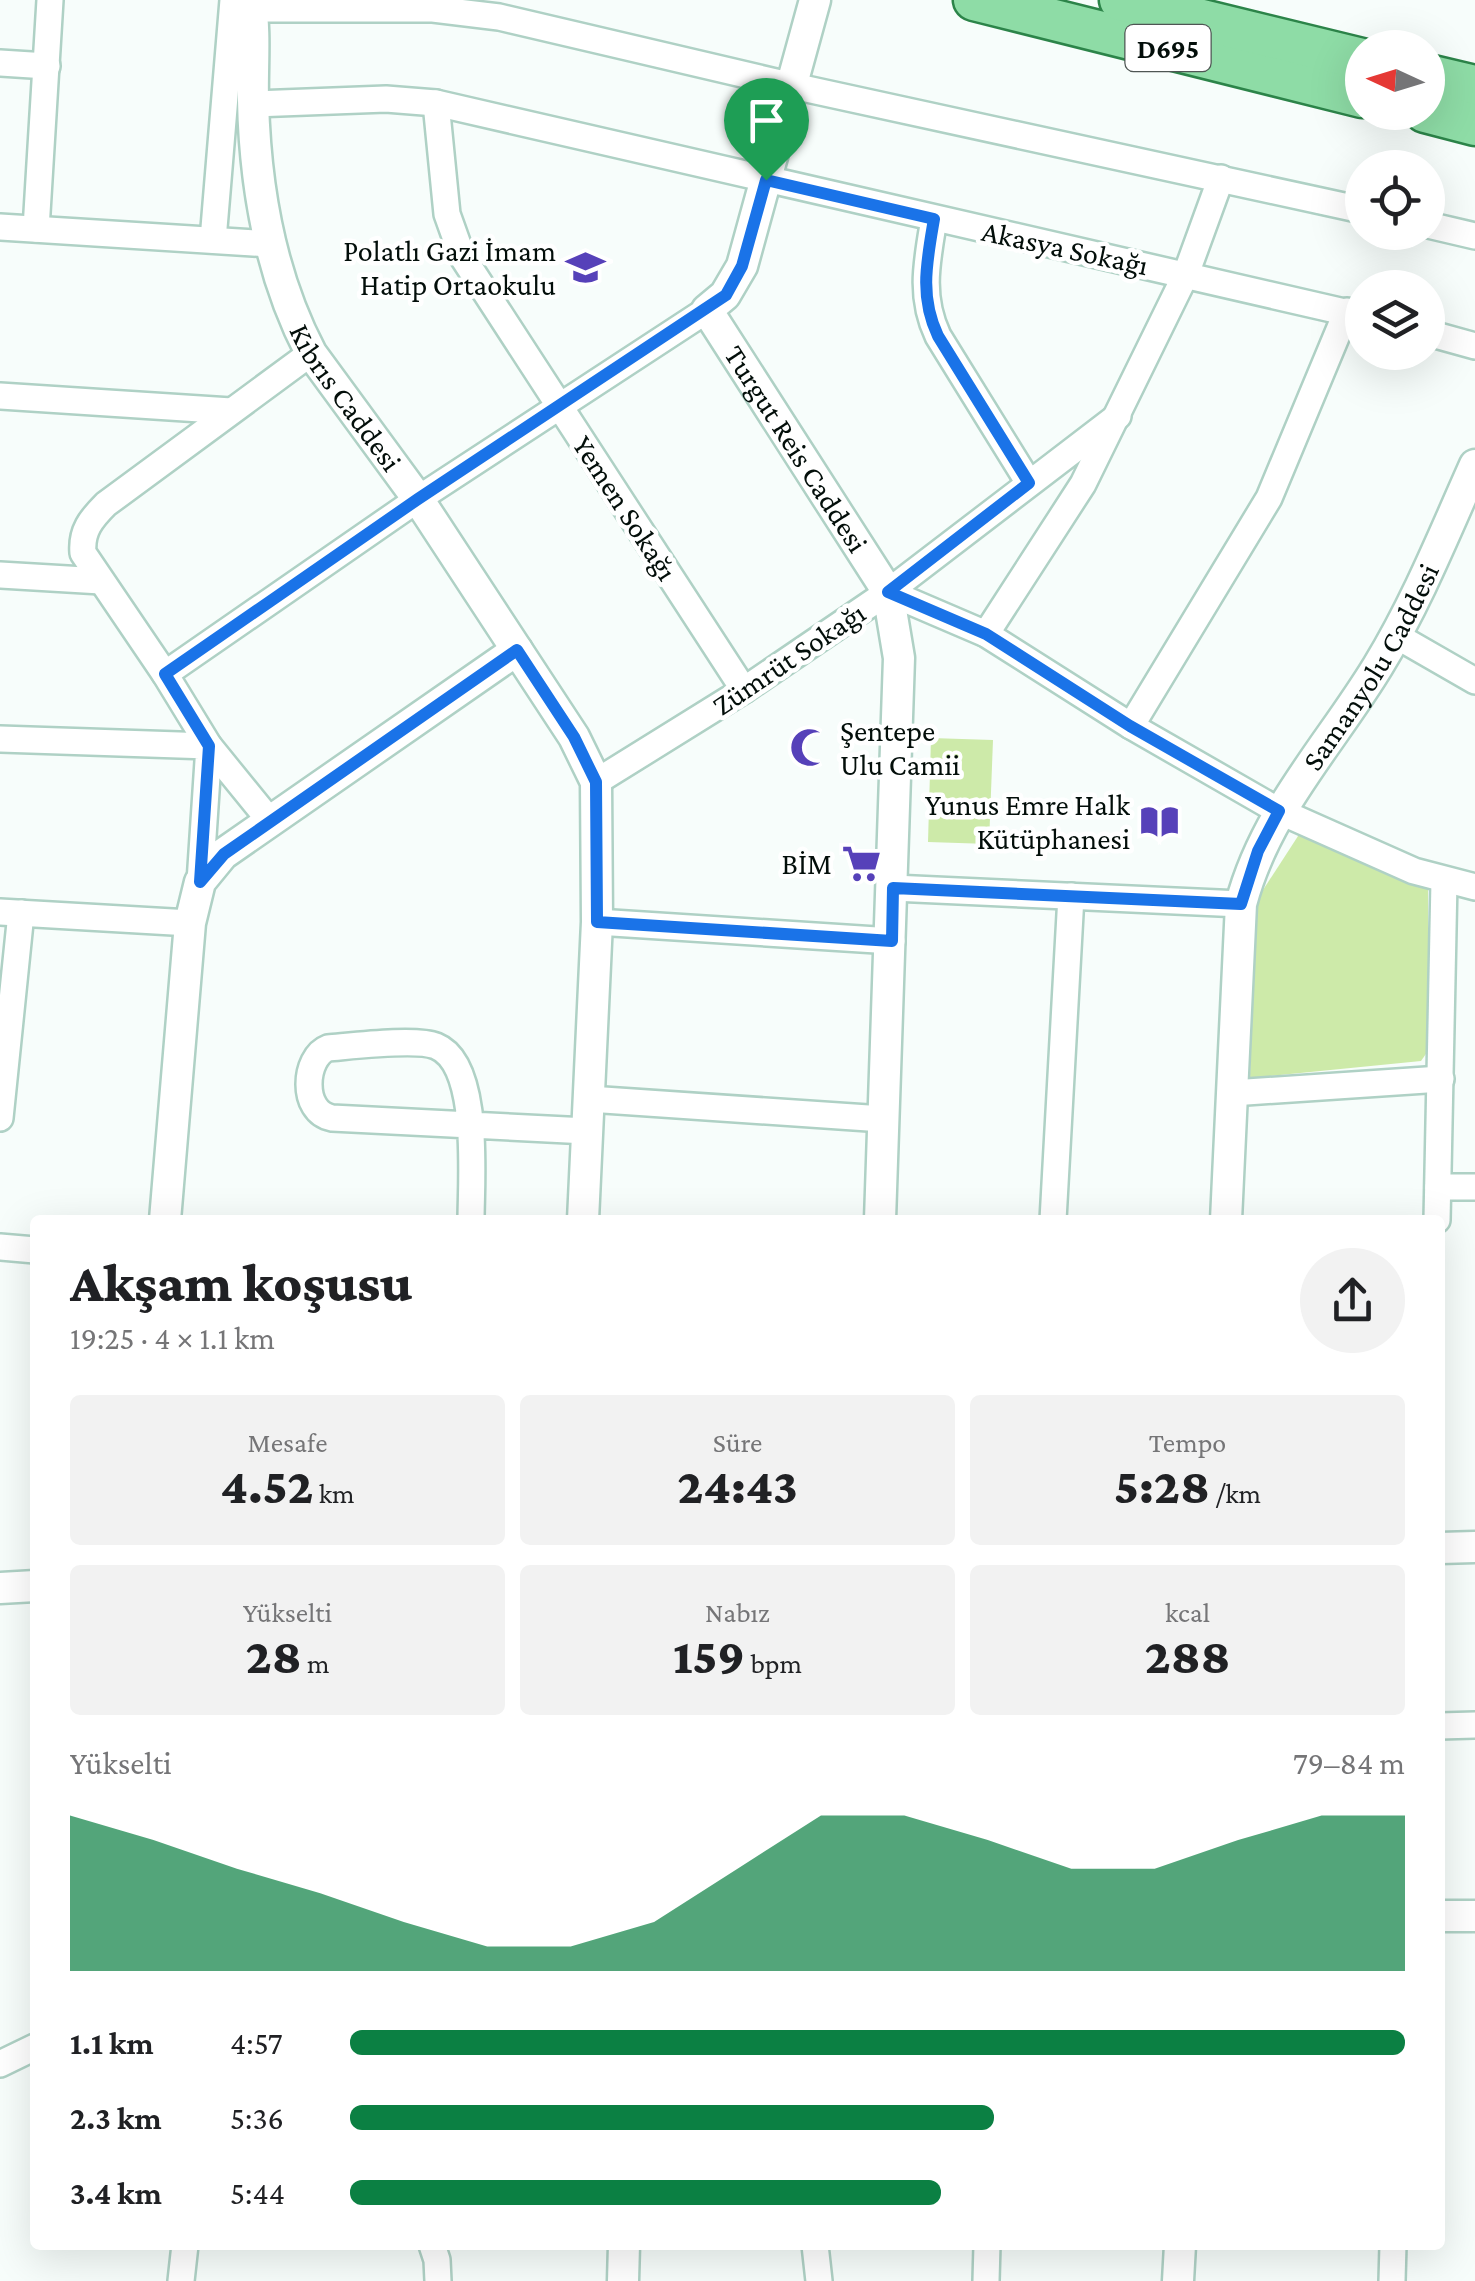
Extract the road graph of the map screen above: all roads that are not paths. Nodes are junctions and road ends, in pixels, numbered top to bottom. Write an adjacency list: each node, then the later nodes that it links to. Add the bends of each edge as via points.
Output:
1 (50, 0): 8 (street)
2 (815, 0): 10 (street)
3 (974, 0): 12 (main road, D695)
4 (1120, 0): 6 (main road, D695)
5 (245, 3): 10 (street, via 467,11); 14 (street, Kıbrıs Caddesi); 25 (street)
6 (1345, 55)
7 (0, 62): 8 (street)
8 (46, 66): 22 (street)
9 (1445, 79): 11 (main road)
10 (793, 86): 17 (street); 18 (street)
11 (1475, 86)
12 (1345, 93)
13 (436, 103): 14 (street, Akasya Sokağı, via 386,98); 18 (street, Akasya Sokağı); 35 (street, Yemen Sokağı, via 454,239)
14 (253, 104): 26 (street, Kıbrıs Caddesi)
15 (1445, 117): 16 (main road)
16 (1475, 125)
17 (1221, 178): 19 (street); 27 (street)
18 (766, 180): 20 (street, Akasya Sokağı); 28 (street, via 742,266 726,295)
19 (1345, 206)
20 (934, 219): 27 (street, Akasya Sokağı); 39 (street, via 925,268 928,316)
21 (0, 227): 22 (street)
22 (36, 229): 25 (street)
23 (1445, 229): 24 (street)
24 (1475, 236)
25 (212, 240): 26 (street)
26 (270, 244): 33 (street, Kıbrıs Caddesi)
27 (1186, 274): 29 (street, Akasya Sokağı); 37 (street)
28 (707, 310): 35 (street); 43 (street, Turgut Reis Caddesi)
29 (1345, 311)
30 (1345, 335): 50 (street, via 1269,498)
31 (1445, 338): 32 (street)
32 (1475, 346)
33 (311, 353): 36 (street); 40 (street, Kıbrıs Caddesi)
34 (0, 396): 36 (street)
35 (558, 405): 40 (street); 49 (street, Yemen Sokağı)
36 (232, 411): 42 (street, via 106,504 85,529 83,553)
37 (1118, 416): 39 (street, Zümrüt Sokağı); 44 (street, via 1083,484)
38 (1475, 465): 45 (street, Samanyolu Caddesi)
39 (1029, 483): 43 (street, Zümrüt Sokağı)
40 (418, 499): 46 (street, Kıbrıs Caddesi); 47 (street)
41 (0, 574): 42 (street)
42 (101, 581): 47 (street)
43 (888, 592): 44 (street); 49 (street, Zümrüt Sokağı); 59 (street, Turgut Reis Caddesi, via 899,658)
44 (986, 634): 50 (street)
45 (1396, 635): 48 (street); 54 (street, Samanyolu Caddesi)
46 (517, 650): 53 (street, Kıbrıs Caddesi); 55 (street)
47 (165, 674): 52 (street)
48 (1475, 681)
49 (744, 690): 53 (street, Zümrüt Sokağı)
50 (1130, 726): 54 (street)
51 (0, 739): 52 (street)
52 (209, 746): 55 (street); 57 (street)
53 (596, 782): 64 (street, Kıbrıs Caddesi)
54 (1279, 811): 56 (street); 61 (street, Samanyolu Caddesi)
55 (270, 822): 57 (street, via 224,854)
56 (1444, 881): 58 (street); 67 (street)
57 (200, 882): 63 (street)
58 (1475, 887)
59 (893, 888): 60 (street); 65 (street, Turgut Reis Caddesi)
60 (1071, 896): 61 (street); 80 (street)
61 (1241, 904): 68 (street, Samanyolu Caddesi)
62 (10, 912): 63 (street); 66 (street)
63 (190, 922): 76 (street)
64 (597, 922): 65 (street); 69 (street, Kıbrıs Caddesi)
65 (892, 941): 71 (street, Turgut Reis Caddesi)
66 (5, 1014): 70 (street)
67 (1440, 1079): 68 (street); 74 (street)
68 (1232, 1093): 81 (street, Samanyolu Caddesi)
69 (589, 1099): 71 (street); 73 (street, Kıbrıs Caddesi)
70 (0, 1118)
71 (883, 1119): 79 (street, Turgut Reis Caddesi)
72 (472, 1125): 72 (street, via 454,1062 436,1046 328,1048 314,1060 310,1096 320,1116); 73 (street); 77 (street)
73 (586, 1131): 78 (street, Kıbrıs Caddesi)
74 (1438, 1187): 75 (street); 82 (street)
75 (1475, 1187)
76 (165, 1215)
77 (470, 1215)
78 (582, 1215)
79 (880, 1215)
80 (1053, 1215)
81 (1226, 1215)
82 (1437, 1215)
83 (0, 1246): 84 (street)
84 (30, 1249)
85 (1475, 1546): 86 (street)
86 (1445, 1548)
87 (30, 1586): 88 (street)
88 (0, 1588)
89 (1475, 1725): 90 (street)
90 (1445, 1726)
91 (1445, 1916): 92 (street)
92 (1475, 1916)
93 (30, 2049): 94 (street)
94 (0, 2064)
95 (184, 2250): 102 (street)
96 (434, 2250): 103 (street)
97 (624, 2250): 104 (street)
98 (815, 2250): 105 (street)
99 (988, 2250): 106 (street)
100 (1180, 2250): 107 (street)
101 (1393, 2250): 108 (street)
102 (181, 2281)
103 (438, 2281)
104 (623, 2281)
105 (819, 2281)
106 (986, 2281)
107 (1178, 2281)
108 (1392, 2281)

